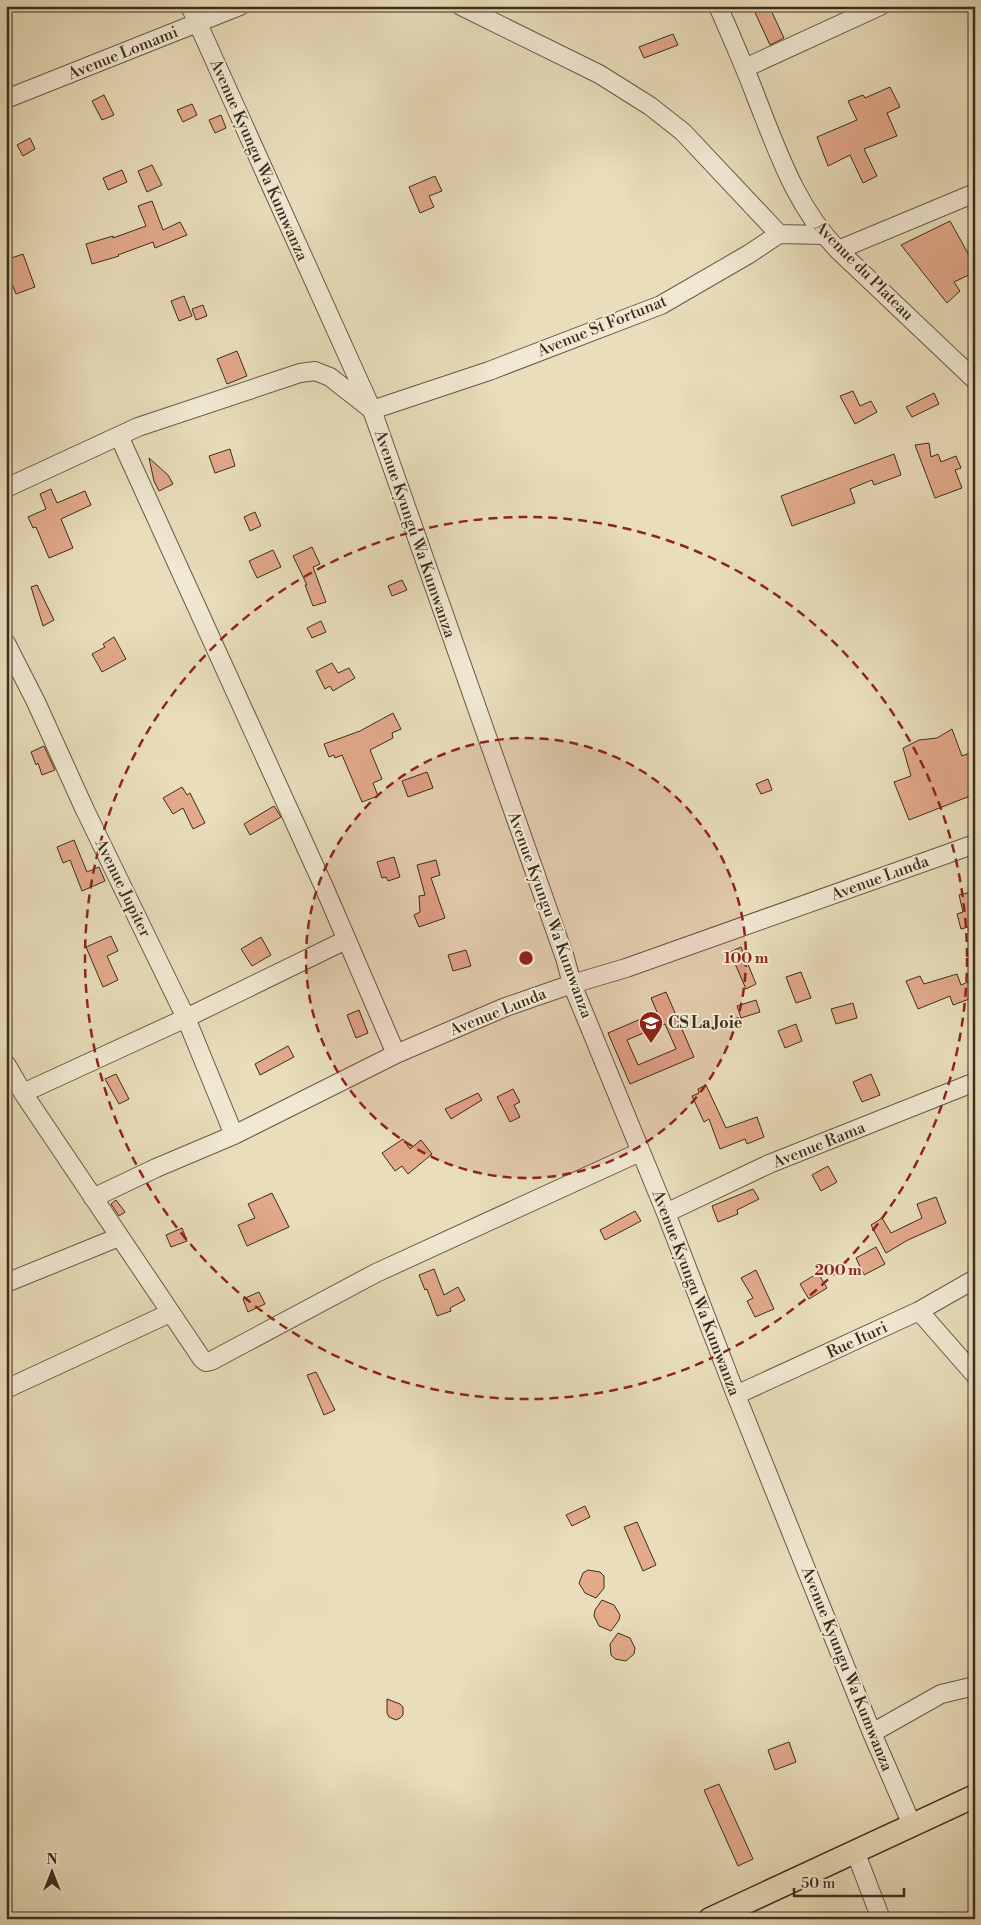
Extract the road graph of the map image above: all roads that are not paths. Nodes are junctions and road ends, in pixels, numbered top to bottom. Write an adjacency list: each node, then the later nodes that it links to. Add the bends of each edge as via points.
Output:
1 (190, 6): 6 (street, Avenue Kyungu Wa Kumwanza)
2 (240, 6): 6 (street, Avenue Lomami)
3 (461, 6): 10 (street, via 599,74 650,106 683,132)
4 (718, 6): 7 (street, Avenue du Plateau)
5 (880, 6): 7 (street)
6 (197, 24): 8 (street, Avenue Lomami); 14 (street, Avenue Kyungu Wa Kumwanza)
7 (745, 68): 11 (street, Avenue du Plateau, via 785,170)
8 (6, 99)
9 (975, 193): 12 (street)
10 (779, 234): 11 (street); 14 (street, Avenue St Fortunat, via 661,305 490,371)
11 (823, 234): 12 (street, Avenue du Plateau)
12 (838, 250): 13 (street, Avenue du Plateau)
13 (975, 380)
14 (372, 410): 15 (street, via 330,377 316,371 300,372); 20 (street, Avenue Kyungu Wa Kumwanza)
15 (119, 436): 16 (street); 19 (street)
16 (6, 488)
17 (6, 643): 21 (street, Avenue Jupiter)
18 (975, 844): 20 (street, Avenue Lunda, via 626,968)
19 (346, 940): 21 (street); 22 (street)
20 (572, 984): 22 (street, Avenue Lunda, via 503,1008); 27 (street, Avenue Kyungu Wa Kumwanza)
21 (186, 1018): 25 (street); 26 (street, Avenue Jupiter)
22 (396, 1054): 26 (street, Avenue Lunda)
23 (8, 1071): 25 (street)
24 (975, 1082): 29 (street, Avenue Rama, via 769,1164)
25 (23, 1093): 28 (street)
26 (234, 1135): 28 (street, Avenue Lunda)
27 (640, 1152): 29 (street, Avenue Kyungu Wa Kumwanza); 34 (street, via 376,1273 211,1361 202,1359)
28 (93, 1198): 30 (street)
29 (666, 1213): 37 (street, Avenue Kyungu Wa Kumwanza)
30 (119, 1237): 32 (street); 34 (street)
31 (975, 1279): 33 (street, Rue Ituri)
32 (6, 1283)
33 (918, 1312): 35 (street); 37 (street, Rue Ituri)
34 (170, 1313): 36 (street)
35 (975, 1375)
36 (6, 1389)
37 (736, 1395): 39 (street, Avenue Kyungu Wa Kumwanza)
38 (975, 1686): 39 (street, via 941,1694)
39 (872, 1733): 41 (street, Avenue Kyungu Wa Kumwanza)
40 (975, 1796): 41 (main road)
41 (912, 1825): 42 (main road)
42 (855, 1851): 43 (main road); 44 (street)
43 (710, 1919)
44 (881, 1919)

